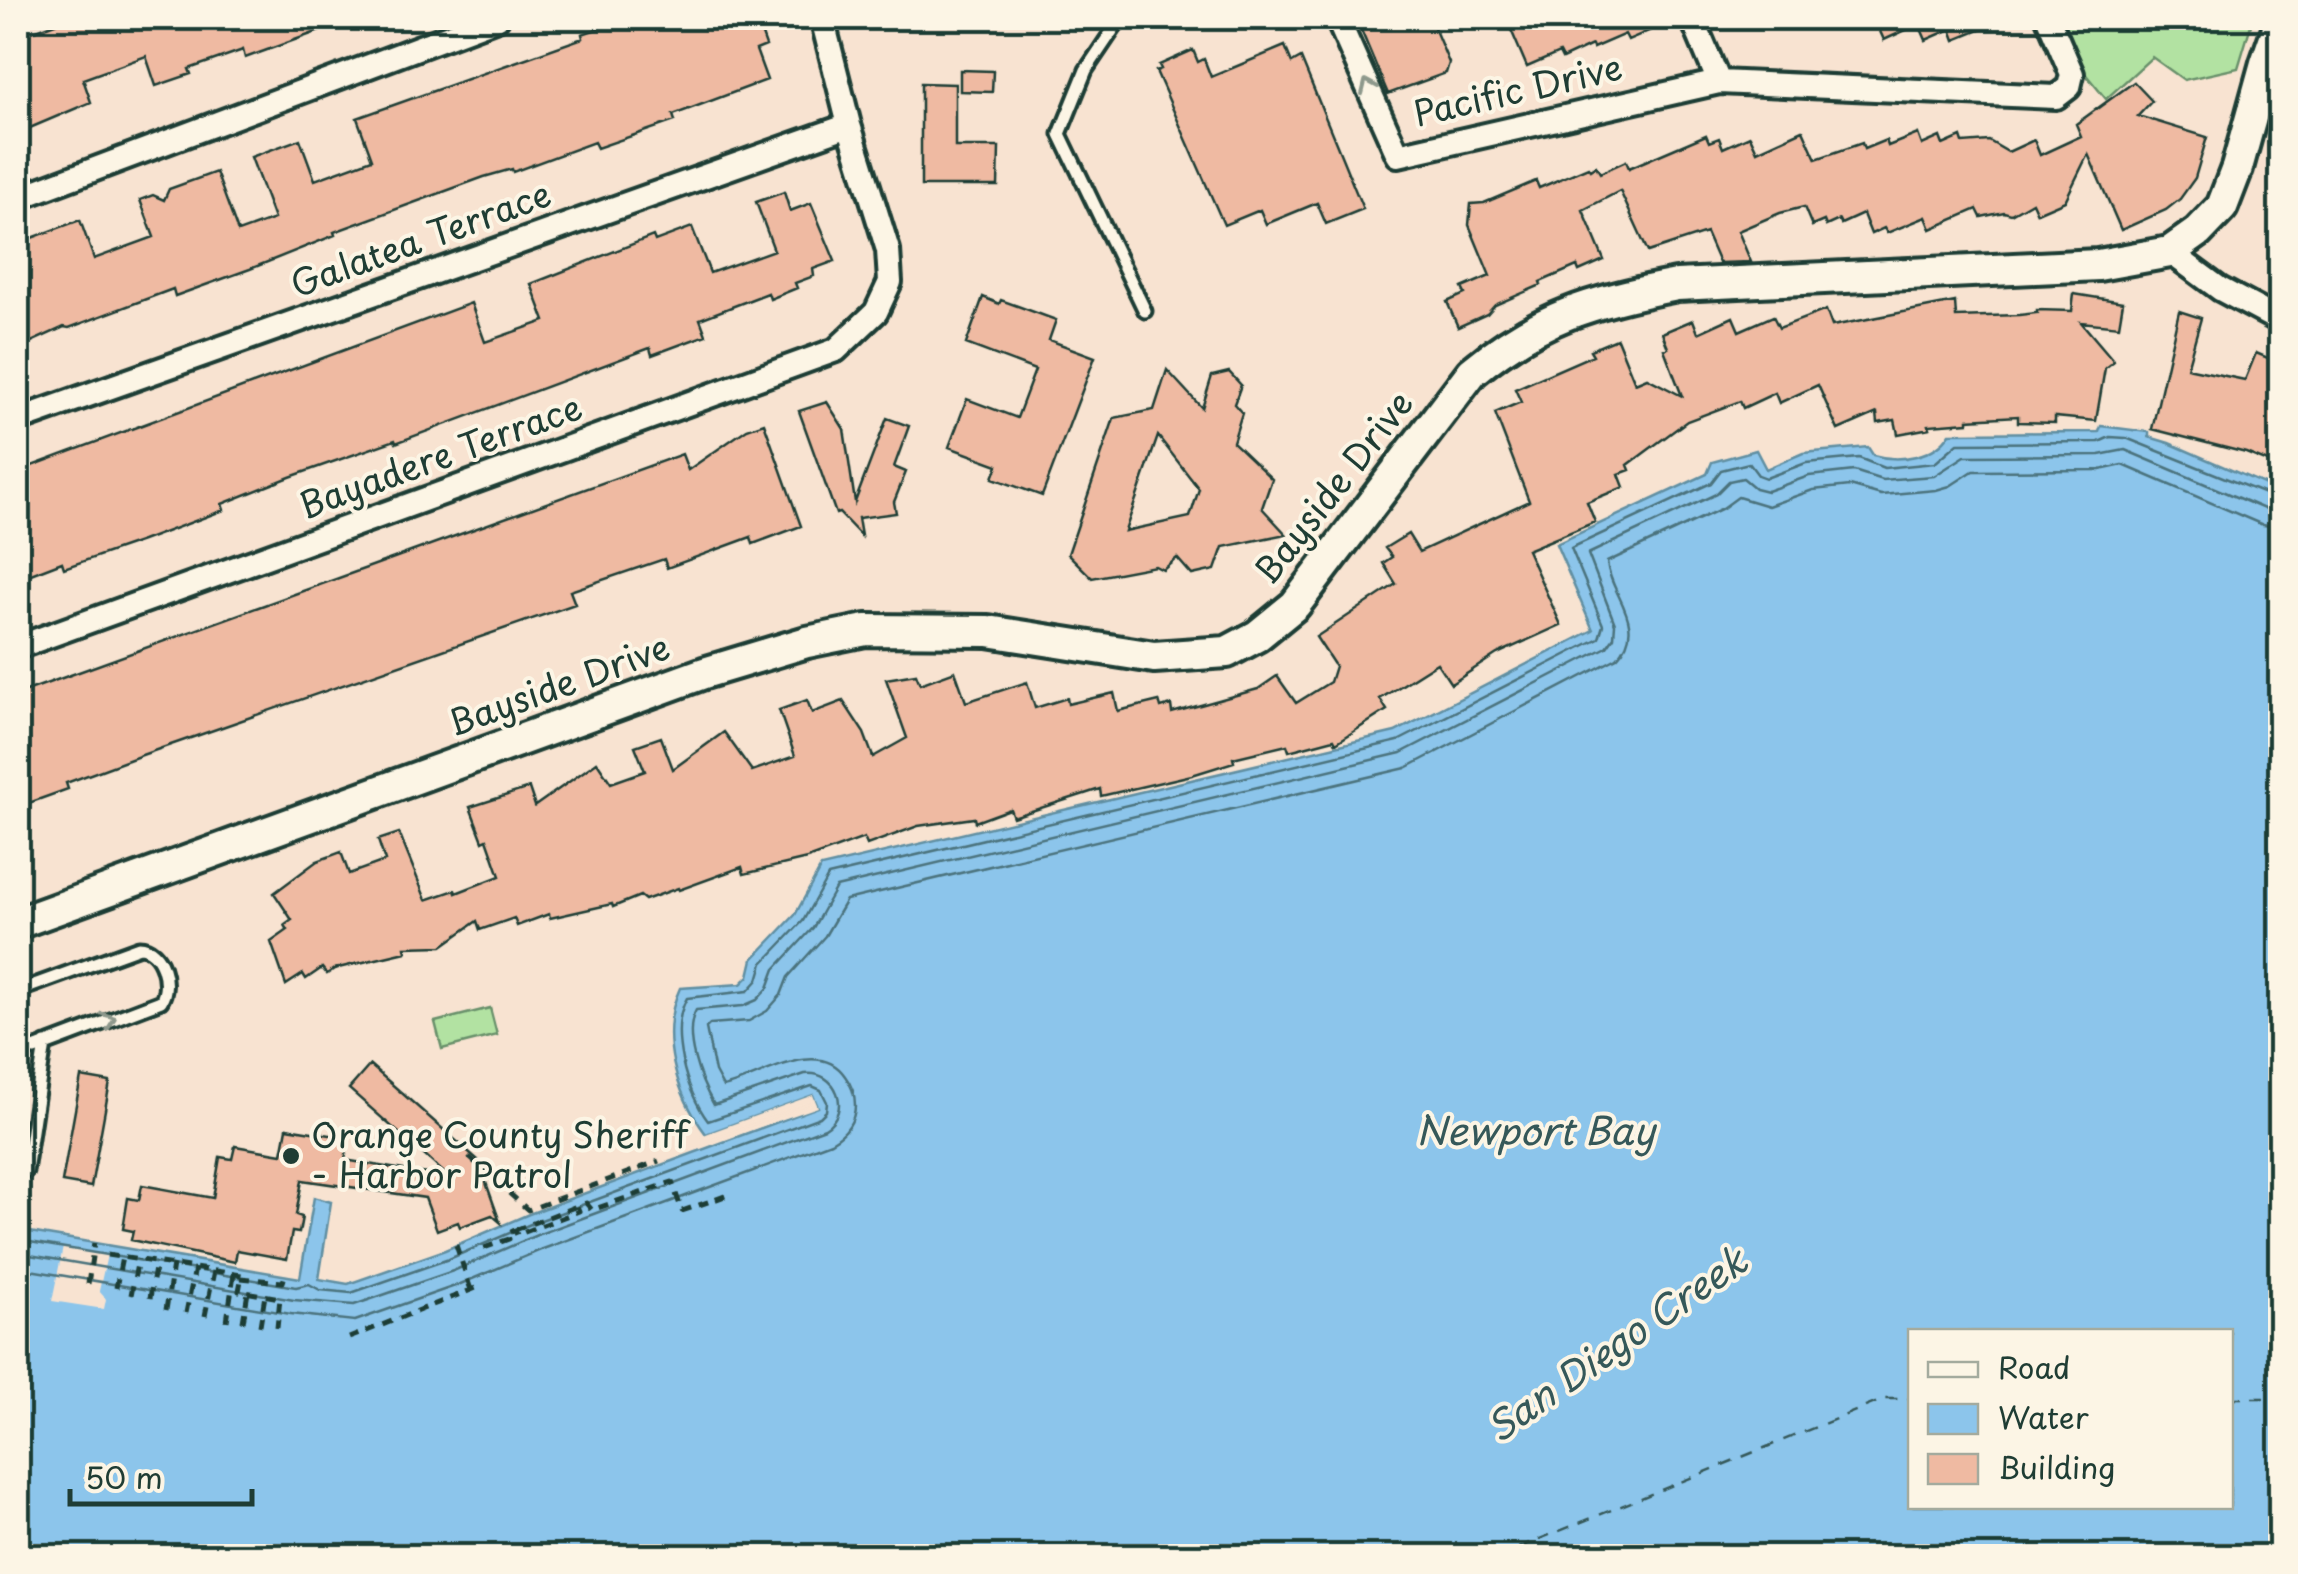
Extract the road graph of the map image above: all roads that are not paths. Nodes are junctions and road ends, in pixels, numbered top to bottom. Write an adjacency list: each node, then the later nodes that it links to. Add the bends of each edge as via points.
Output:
1 (497, 18): 10 (street)
2 (822, 18): 9 (street)
3 (1121, 18): 12 (lane, via 1086,70 1060,134)
4 (1337, 18): 8 (street, Pacific Drive, one-way to 4, via 1398,154)
5 (1692, 18): 8 (street)
6 (2048, 18): 8 (street, Pacific Drive, via 2072,74 2056,97)
7 (2280, 23): 11 (main road, Bayside Drive, via 2222,207)
8 (1719, 82)
9 (849, 125): 14 (street, Galatea Terrace); 15 (street, Bayadere Terrace, via 888,250 890,282 876,312 836,350)
10 (18, 198)
11 (2170, 252): 13 (street, via 2220,289); 16 (main road, Bayside Drive, via 2098,265 1696,284 1622,296 1550,319 1472,372 1295,605 1227,652 1154,657 939,628 866,630 807,642 704,673)
12 (1146, 311)
13 (2280, 320)
14 (18, 420)
15 (18, 646)
16 (18, 923)
17 (18, 991): 18 (lane, one-way to 17, via 161,1001 167,984 155,952 140,947)
18 (45, 1044): 19 (lane); 20 (lane, via 26,1171)
19 (18, 1045)
20 (18, 1170)

